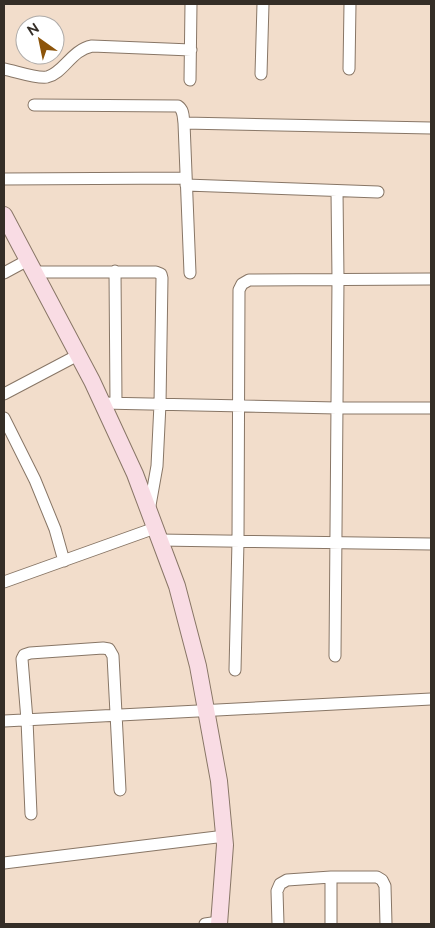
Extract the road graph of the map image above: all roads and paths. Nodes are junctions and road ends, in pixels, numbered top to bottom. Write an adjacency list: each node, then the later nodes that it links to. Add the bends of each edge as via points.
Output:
1 (191, 4): 4 (street)
2 (263, 4): 7 (street)
3 (350, 4): 6 (street)
4 (191, 50): 5 (street, via 92,46 82,49 46,77); 8 (street)
5 (4, 69)
6 (349, 69)
7 (261, 74)
8 (190, 80)
9 (34, 106): 10 (street, via 178,106 183,112)
10 (184, 123): 11 (street); 13 (street)
11 (431, 128)
12 (4, 179): 13 (street)
13 (186, 182): 14 (street); 20 (street)
14 (337, 191): 15 (street); 21 (street)
15 (378, 192)
16 (4, 215): 17 (street)
17 (31, 266): 18 (street); 19 (street); 23 (street)
18 (115, 271): 25 (street); 26 (street, via 161,274)
19 (4, 273)
20 (190, 273)
21 (338, 279): 22 (street); 27 (street, via 249,280 242,284 239,290); 28 (street)
22 (431, 279)
23 (78, 355): 24 (street); 25 (street)
24 (4, 394)
25 (109, 403): 26 (street); 31 (street)
26 (160, 404): 27 (street); 31 (street, via 157,466)
27 (238, 406): 28 (street); 33 (street)
28 (337, 408): 29 (street); 34 (street)
29 (431, 408)
30 (4, 418): 36 (street, via 35,480)
31 (149, 511): 32 (street)
32 (157, 534): 33 (street); 36 (street); 41 (street, via 177,586)
33 (238, 541): 34 (street); 39 (street)
34 (336, 542): 35 (street); 38 (street)
35 (431, 544)
36 (64, 561): 37 (street)
37 (4, 582)
38 (335, 656)
39 (236, 670)
40 (431, 699): 41 (street)
41 (207, 710): 42 (street); 47 (street)
42 (116, 715): 43 (street); 43 (street, via 113,656 109,649 103,648 24,655); 45 (street)
43 (27, 720): 44 (street); 46 (street)
44 (4, 721)
45 (120, 790)
46 (31, 814)
47 (225, 836): 48 (street); 50 (street)
48 (4, 864)
49 (332, 878): 51 (street, via 287,880 280,884 277,891); 52 (street); 53 (street, via 377,877 382,880)
50 (214, 924)
51 (278, 924)
52 (331, 924)
53 (386, 924)

